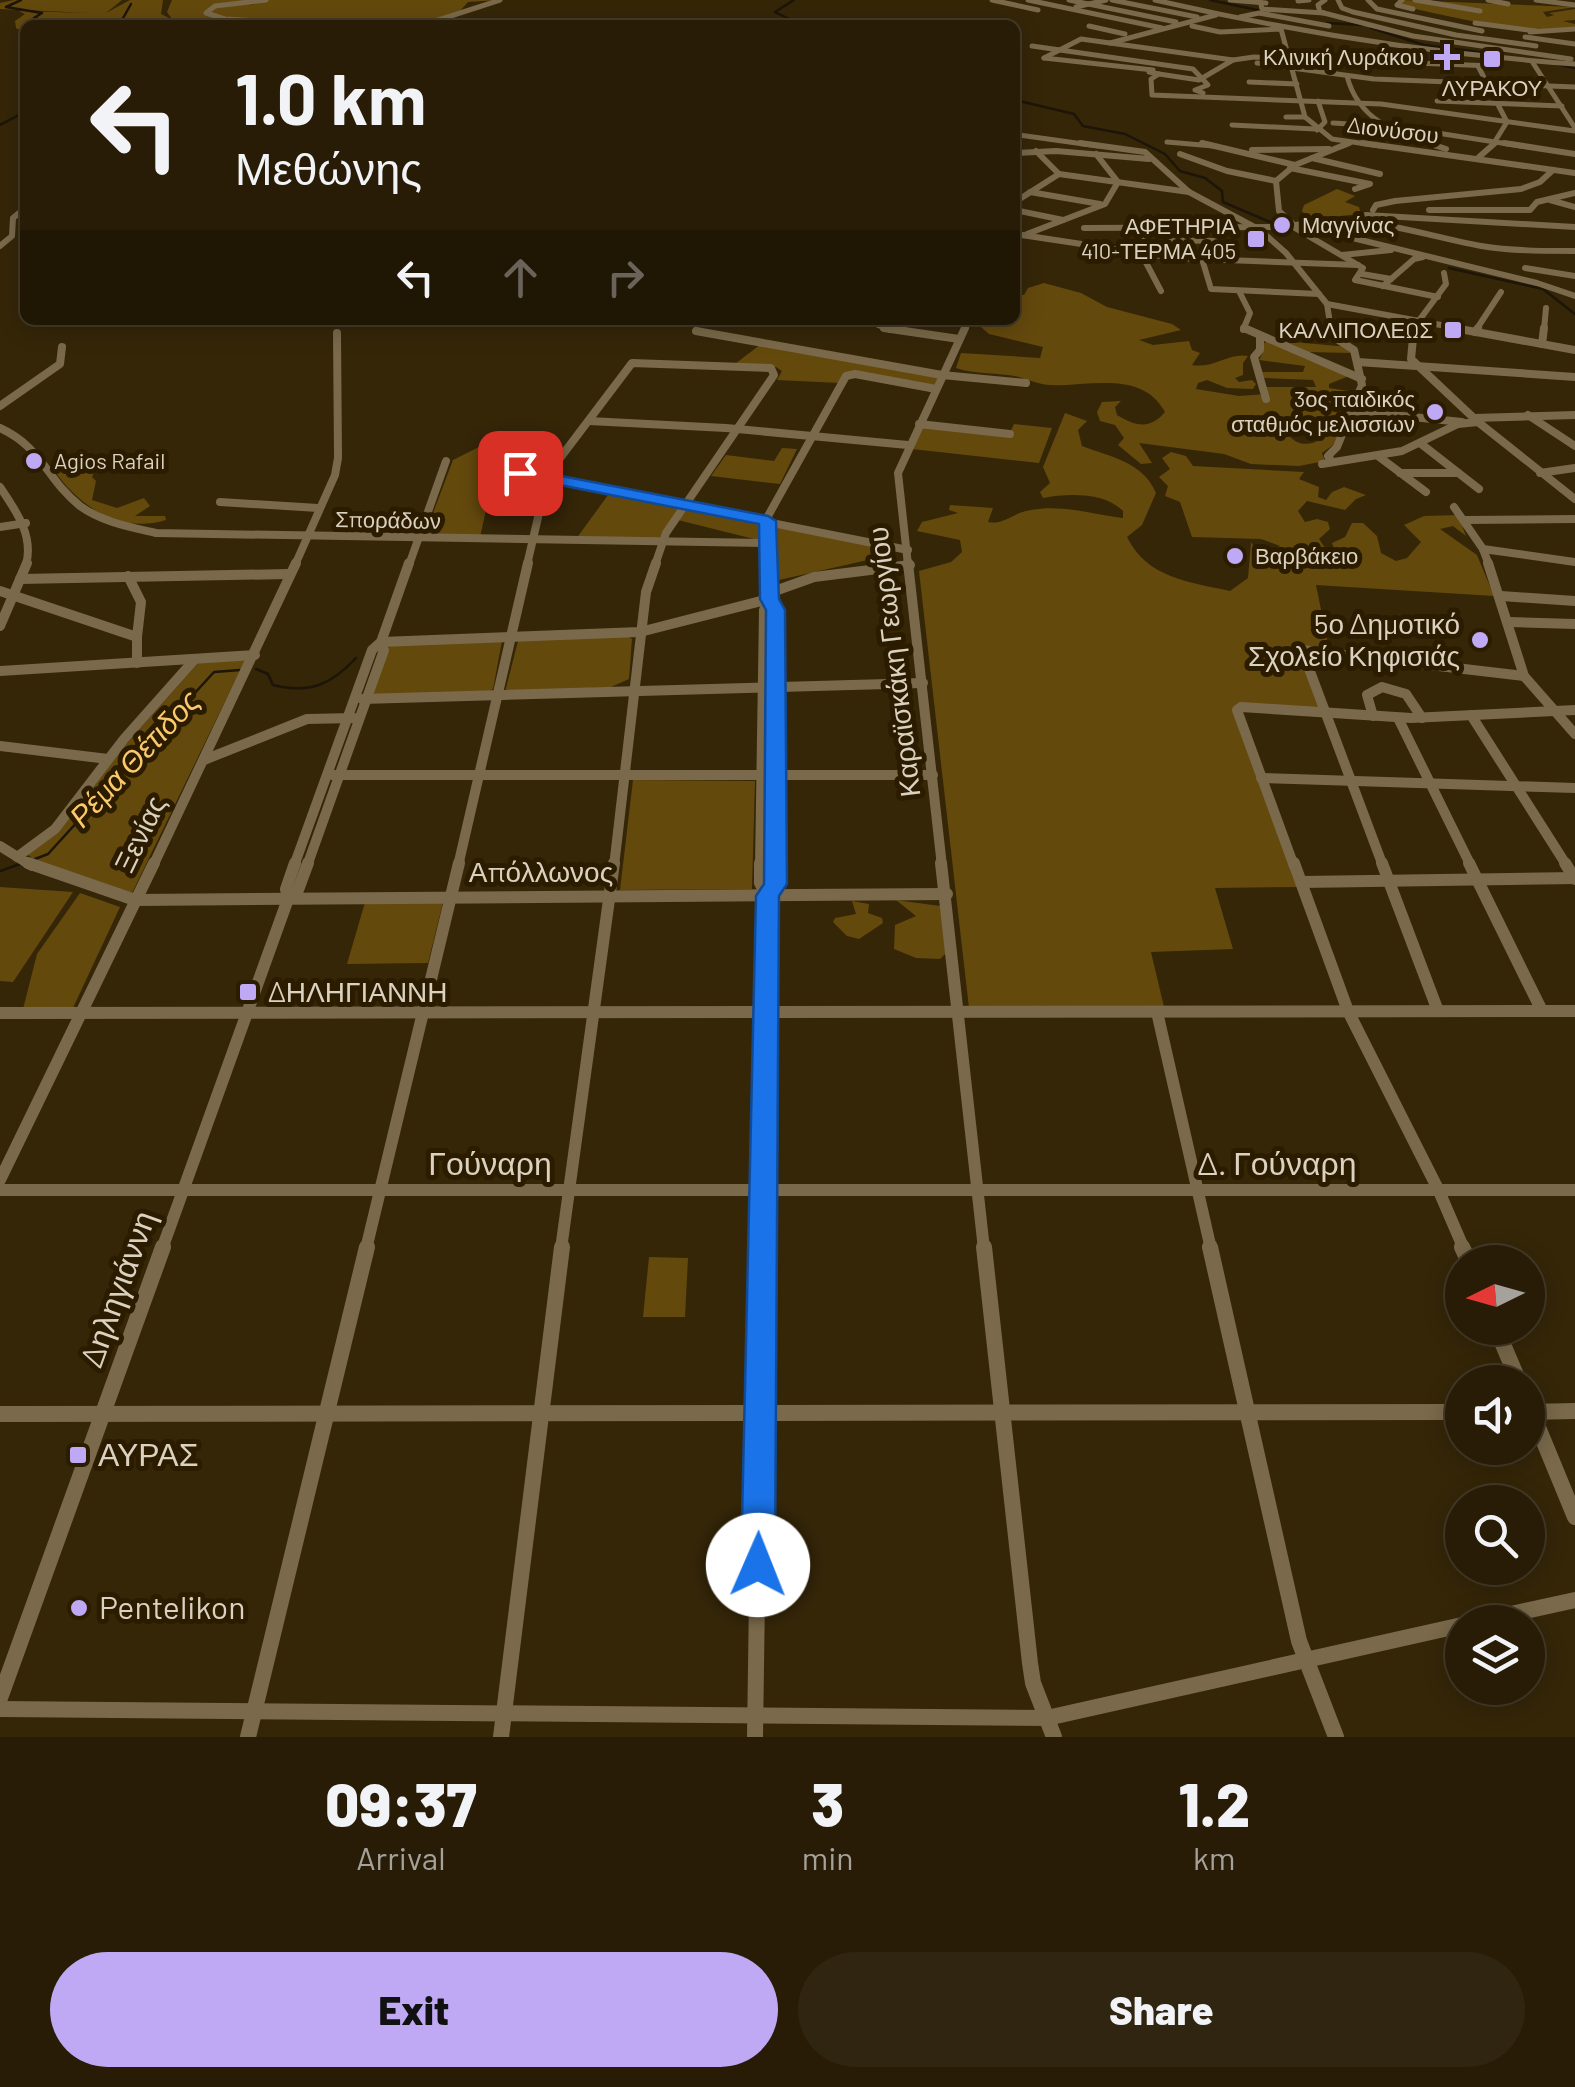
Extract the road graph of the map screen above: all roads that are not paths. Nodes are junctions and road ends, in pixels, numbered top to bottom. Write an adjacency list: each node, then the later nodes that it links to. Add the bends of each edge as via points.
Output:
1 (266, 0): 43 (street, via 206,12)
2 (500, 0): 44 (street)
3 (992, 0): 18 (street)
4 (1016, 0): 18 (street)
5 (1028, 0): 30 (street)
6 (1069, 0): 23 (street)
7 (1109, 0): 23 (street); 31 (street)
8 (1155, 0): 24 (street)
9 (1230, 0): 17 (street)
10 (1308, 0): 28 (street)
11 (1325, 0): 36 (street, via 1318,6)
12 (1338, 0): 32 (street)
13 (1368, 0): 29 (street)
14 (1415, 0): 33 (street)
15 (1488, 0): 19 (street)
16 (1536, 0): 25 (street)
17 (1260, 1): 28 (street); 28 (street, via 1270,10)
18 (1002, 2): 30 (street, via 1052,12)
19 (1509, 2): 22 (street)
20 (1209, 3): 26 (street)
21 (1400, 3): 29 (street); 41 (street)
22 (1517, 3)
23 (1089, 4): 30 (street); 47 (street)
24 (1172, 4): 26 (street); 31 (street)
25 (1575, 5)
26 (1190, 7): 34 (street)
27 (1234, 7): 34 (street)
28 (1299, 7): 36 (street)
29 (1372, 7): 32 (street); 45 (street)
30 (1070, 8): 38 (street)
31 (1152, 8): 39 (street)
32 (1344, 8): 35 (street)
33 (1480, 11)
34 (1211, 12): 37 (street)
35 (1353, 12): 36 (street); 46 (street)
36 (1324, 13): 49 (street)
37 (1220, 14): 39 (street); 42 (street)
38 (1116, 18): 52 (street); 59 (street, via 1088,26)
39 (1201, 18): 47 (street)
40 (1280, 18): 42 (street, via 1259,13); 48 (street); 51 (street)
41 (1456, 18): 45 (street); 56 (street)
42 (1239, 19): 48 (street); 53 (street)
43 (244, 20)
44 (438, 20)
45 (1428, 20): 46 (street); 58 (street)
46 (1397, 22): 49 (street); 60 (street)
47 (1180, 23): 52 (street)
48 (1258, 23): 54 (street)
49 (1363, 23): 51 (street); 63 (street)
50 (1192, 26): 53 (street)
51 (1329, 26): 55 (street)
52 (1162, 28): 59 (street)
53 (1204, 28): 54 (street)
54 (1282, 29): 55 (street); 74 (street, Διονύσου)
55 (1293, 30): 62 (street)
56 (1538, 32): 58 (street); 61 (street)
57 (1381, 34): 62 (street)
58 (1503, 34): 60 (street); 61 (street)
59 (1129, 35): 64 (street)
60 (1464, 36): 63 (street); 65 (street)
61 (1574, 38): 65 (street)
62 (1354, 39): 69 (street); 76 (street)
63 (1431, 42): 68 (street)
64 (1110, 43): 67 (street); 70 (street, via 1078,40)
65 (1529, 45): 68 (street); 72 (street)
66 (1032, 46): 70 (street)
67 (1132, 46): 73 (street); 75 (street)
68 (1492, 48): 71 (street)
69 (1414, 49): 78 (street); 79 (street)
70 (1059, 50): 73 (street); 81 (street, via 1044,58)
71 (1554, 56): 72 (street); 80 (street)
72 (1575, 57): 80 (street)
73 (1110, 58): 81 (street); 82 (street)
74 (1289, 58): 75 (street); 76 (street); 85 (street, Διονύσου)
75 (1233, 60): 85 (street); 92 (street)
76 (1362, 61): 77 (street); 90 (street)
77 (1386, 62): 79 (street); 93 (street)
78 (1533, 63): 80 (street); 98 (street)
79 (1420, 64): 83 (street); 95 (street)
80 (1560, 64)
81 (1094, 65): 86 (street); 88 (street)
82 (1162, 65): 87 (street); 92 (street, via 1197,70)
83 (1478, 66): 84 (street); 97 (street)
84 (1512, 67)
85 (1293, 68): 90 (street); 96 (street, Διονύσου)
86 (1136, 71): 87 (street); 91 (street)
87 (1149, 72): 89 (street)
88 (1080, 73)
89 (1159, 74): 92 (street); 100 (street, via 1151,79 1152,95)
90 (1345, 75): 93 (street); 104 (street)
91 (1115, 76)
92 (1201, 79): 100 (street, via 1208,85 1195,91)
93 (1392, 80): 95 (street); 106 (street)
94 (1249, 82): 96 (street)
95 (1428, 82): 97 (street); 102 (street)
96 (1297, 84): 101 (street, Διονύσου)
97 (1488, 84): 98 (street); 105 (street)
98 (1549, 86): 99 (street); 107 (street)
99 (1575, 87)
100 (1220, 98): 101 (street); 108 (street)
101 (1300, 101): 103 (street); 112 (street, Διονύσου)
102 (1437, 101): 105 (street); 109 (street)
103 (1318, 102): 104 (street); 117 (street, via 1325,122)
104 (1355, 102): 106 (street); 115 (street)
105 (1499, 104): 107 (street); 113 (street)
106 (1401, 106): 109 (street)
107 (1562, 106): 116 (street)
108 (1228, 107)
109 (1442, 112): 113 (street); 118 (street)
110 (1228, 116): 117 (street, via 1235,126)
111 (1286, 117): 112 (street)
112 (1305, 118): 117 (street, Διονύσου)
113 (1506, 122): 116 (street); 121 (street)
114 (1333, 123): 115 (street)
115 (1384, 126): 123 (street)
116 (1575, 130)
117 (1318, 132): 122 (street, Διονύσου); 124 (street)
118 (1437, 133): 121 (street); 123 (street)
119 (1020, 135): 134 (street, via 1139,150)
120 (1166, 142): 125 (street)
121 (1495, 142): 128 (street); 133 (street)
122 (1350, 144): 124 (street); 133 (street, Διονύσου)
123 (1432, 144): 133 (street)
124 (1339, 149): 125 (street); 132 (street)
125 (1234, 150): 136 (street)
126 (1036, 151): 127 (street); 129 (street); 139 (street)
127 (1020, 153)
128 (1561, 153): 131 (street); 135 (street)
129 (1096, 154): 134 (street); 142 (street)
130 (1180, 154): 141 (street)
131 (1575, 154)
132 (1312, 158): 136 (street); 140 (street)
133 (1482, 158): 137 (street, Διονύσου)
134 (1153, 159): 145 (street)
135 (1559, 162)
136 (1293, 166): 141 (street); 143 (street, via 1370,184)
137 (1553, 170): 138 (street, Διονύσου); 156 (street, via 1520,190 1398,200 1370,212)
138 (1575, 173)
139 (1059, 174): 142 (street); 144 (street)
140 (1380, 174)
141 (1276, 181): 157 (street, via 1279,211)
142 (1118, 182): 145 (street); 149 (street)
143 (1356, 189)
144 (1030, 192): 148 (street); 149 (street)
145 (1188, 192): 160 (street)
146 (1575, 193): 147 (street)
147 (1547, 200): 151 (street); 153 (street, via 1530,210)
148 (1020, 201)
149 (1104, 204): 155 (street)
150 (1020, 207): 155 (street)
151 (1575, 207)
152 (1429, 210): 153 (street)
153 (1487, 210): 156 (street)
154 (20, 212): 168 (street)
155 (1064, 220): 163 (street)
156 (1497, 224): 161 (street)
157 (1294, 226): 160 (street); 164 (street); 171 (street, via 1328,220 1498,248)
158 (1084, 228): 162 (street)
159 (1206, 228): 160 (street); 162 (street); 167 (street, via 1216,241)
160 (1254, 228): 177 (street)
161 (1575, 228)
162 (1144, 229): 172 (street)
163 (1020, 235)
164 (1310, 235): 169 (street, via 1331,231); 173 (street)
165 (1020, 236): 172 (street)
166 (1168, 240): 167 (street)
167 (1209, 242): 175 (street)
168 (0, 246)
169 (1400, 248): 170 (street); 174 (street)
170 (1389, 250): 173 (street); 176 (street)
171 (1575, 251)
172 (1140, 253): 175 (street); 184 (street)
173 (1342, 255): 179 (street)
174 (1427, 256): 176 (street); 188 (street)
175 (1206, 259): 177 (street); 185 (street, via 1211,289)
176 (1412, 260): 182 (street)
177 (1296, 263): 179 (street); 187 (street)
178 (1525, 268): 181 (street)
179 (1360, 270): 182 (street); 183 (street, via 1355,280)
180 (1444, 273): 189 (street)
181 (1575, 276)
182 (1391, 279): 183 (street)
183 (1383, 286): 189 (street)
184 (1161, 290)
185 (1240, 291): 187 (street); 200 (street, via 1250,313 1242,328)
186 (1501, 292): 198 (street)
187 (1320, 294): 190 (street)
188 (1575, 296)
189 (1438, 297): 192 (street)
190 (1327, 304): 192 (street); 205 (street, via 1332,336 1352,347)
191 (1546, 308): 202 (street)
192 (1417, 321): 198 (street); 206 (street, via 1409,351)
193 (878, 325): 197 (street)
194 (894, 325): 197 (street)
195 (966, 325): 201 (street, Καραϊσκάκη Γεωργίου)
196 (696, 331): 207 (street)
197 (894, 332): 201 (street)
198 (1474, 332): 202 (street)
199 (337, 333): 244 (street, Ξενίας, via 338,462)
200 (1260, 338): 209 (street); 212 (street, via 1254,357)
201 (959, 339): 207 (street, Καραϊσκάκη Γεωργίου)
202 (1542, 344): 204 (street)
203 (62, 346): 213 (street, via 60,364)
204 (1575, 350)
205 (1358, 362): 206 (street); 209 (street)
206 (1416, 366): 208 (street); 219 (street)
207 (942, 375): 210 (street); 211 (street, Καραϊσκάκη Γεωργίου)
208 (1575, 376)
209 (1362, 378): 214 (street)
210 (1026, 383)
211 (936, 389): 220 (street, Καραϊσκάκη Γεωργίου); 225 (street, via 846,376)
212 (1266, 398)
213 (0, 406)
214 (1352, 411): 219 (street); 229 (street, via 1327,463)
215 (1528, 414): 216 (street); 219 (street); 228 (street)
216 (1562, 415): 217 (street); 221 (street)
217 (1575, 415)
218 (589, 421): 223 (street); 223 (street, via 635,362 775,369); 236 (street)
219 (1473, 421): 226 (street); 235 (street)
220 (920, 424): 224 (street); 227 (street, Καραϊσκάκη Γεωργίου)
221 (1575, 424)
222 (0, 428): 250 (street, Σποράδων, via 38,449 78,504 104,518 162,534)
223 (737, 428): 225 (street); 242 (street)
224 (1010, 434)
225 (811, 436): 227 (street); 247 (street)
226 (1420, 443): 229 (street); 234 (street)
227 (908, 445): 257 (street, Καραϊσκάκη Γεωργίου, via 898,473)
228 (1575, 446)
229 (1378, 456): 233 (street)
230 (446, 461): 251 (street, Δηληγιάννη)
231 (1575, 468): 235 (street)
232 (520, 473): 236 (street)
233 (1400, 473): 234 (street); 239 (street)
234 (1458, 473): 238 (street)
235 (1540, 473): 240 (street)
236 (547, 477): 242 (street); 252 (street)
237 (0, 487): 248 (street)
238 (1478, 489)
239 (1426, 492)
240 (1575, 499)
241 (220, 502): 244 (street)
242 (687, 504): 247 (street); 253 (street)
243 (1454, 506): 246 (street)
244 (318, 508): 250 (street, Ξενίας)
245 (1575, 519): 246 (street)
246 (1465, 520): 255 (street)
247 (768, 521): 254 (street); 256 (street)
248 (26, 523): 249 (street); 262 (street, via 31,550)
249 (0, 527)
250 (306, 537): 251 (street, Σποράδων); 260 (street, Ξενίας)
251 (418, 538): 252 (street, Σποράδων); 274 (street, Δηληγιάννη)
252 (535, 540): 253 (street, Σποράδων); 273 (street)
253 (662, 542): 254 (street, Σποράδων); 271 (street)
254 (769, 543): 265 (street)
255 (1483, 549): 258 (street); 266 (street)
256 (895, 550): 257 (street); 259 (street)
257 (908, 550): 259 (street, Καραϊσκάκη Γεωργίου)
258 (1575, 562)
259 (903, 565): 265 (street, via 814,578); 280 (street, Καραϊσκάκη Γεωργίου)
260 (288, 574): 261 (street); 275 (street, Ξενίας)
261 (128, 576): 262 (street); 272 (street, via 141,602)
262 (20, 579): 264 (street)
263 (0, 590): 264 (street)
264 (14, 595): 269 (street); 272 (street)
265 (771, 595): 271 (street); 281 (street, via 764,610)
266 (1501, 596): 267 (street); 268 (street)
267 (1575, 601)
268 (1510, 622): 270 (street); 279 (street)
269 (1, 623)
270 (1575, 624)
271 (640, 632): 273 (street); 282 (street)
272 (136, 637): 277 (street)
273 (512, 638): 274 (street); 283 (street)
274 (381, 642): 284 (street, Δηληγιάννη, via 384,650)
275 (255, 655): 276 (street); 296 (street, Ξενίας)
276 (194, 659): 277 (street); 295 (street)
277 (137, 663): 278 (street)
278 (0, 671)
279 (1524, 676): 285 (street); 287 (street, via 1302,650)
280 (923, 683): 281 (street); 300 (street, Καραϊσκάκη Γεωργίου)
281 (770, 685): 282 (street); 301 (street)
282 (635, 690): 283 (street); 299 (street)
283 (498, 695): 284 (street); 297 (street)
284 (360, 699): 290 (street, Δηληγιάννη)
285 (1556, 710): 286 (street); 288 (street); 293 (street)
286 (1575, 710)
287 (1325, 713): 289 (street); 302 (street, via 1237,710); 303 (street)
288 (1471, 715): 292 (street); 305 (street)
289 (1374, 716): 291 (street); 292 (street, via 1366,695 1391,687 1414,701)
290 (353, 718): 296 (street, via 298,722); 298 (street, Δηληγιάννη)
291 (1398, 718): 292 (street); 304 (street)
292 (1422, 718)
293 (1575, 734)
294 (0, 746): 295 (street)
295 (108, 759): 308 (street, via 55,829)
296 (204, 760): 318 (street, Ξενίας)
297 (480, 774): 298 (street); 299 (street); 316 (street)
298 (333, 775): 317 (street, Δηληγιάννη, via 298,890)
299 (626, 775): 301 (street); 315 (street)
300 (933, 775): 301 (street); 313 (street, Καραϊσκάκη Γεωργίου)
301 (770, 776): 314 (street, via 760,884)
302 (1261, 778): 303 (street); 312 (street)
303 (1351, 780): 304 (street); 311 (street)
304 (1430, 783): 305 (street); 310 (street)
305 (1516, 786): 306 (street); 309 (street)
306 (1575, 788)
307 (0, 846): 308 (street, Απόλλωνος)
308 (18, 857): 318 (street, Απόλλωνος)
309 (1575, 878): 310 (street)
310 (1478, 879): 311 (street); 320 (street)
311 (1388, 881): 312 (street); 319 (street)
312 (1301, 882): 324 (street)
313 (946, 894): 314 (street, Απόλλωνος); 322 (street, Καραϊσκάκη Γεωργίου)
314 (767, 896): 315 (street, Απόλλωνος); 329 (street)
315 (609, 897): 316 (street, Απόλλωνος); 328 (street)
316 (452, 898): 317 (street, Απόλλωνος); 327 (street)
317 (288, 899): 318 (street, Απόλλωνος); 330 (street, Δηληγιάννη)
318 (135, 900): 326 (street, Ξενίας)
319 (1438, 1011): 320 (street); 324 (street)
320 (1542, 1011): 321 (street)
321 (1575, 1011)
322 (960, 1012): 323 (street); 329 (street); 340 (street, Καραϊσκάκη Γεωργίου)
323 (1156, 1012): 324 (street); 339 (street)
324 (1348, 1012): 336 (street)
325 (0, 1013): 326 (street)
326 (80, 1014): 330 (street); 331 (street, Ξενίας)
327 (423, 1014): 328 (street); 330 (street); 335 (street)
328 (596, 1014): 329 (street); 337 (street)
329 (766, 1014): 338 (street)
330 (246, 1015): 333 (street, Δηληγιάννη)
331 (0, 1180)
332 (0, 1190): 333 (street, Γούναρη)
333 (183, 1190): 335 (street, Γούναρη); 349 (street, Δηληγιάννη)
334 (1575, 1190): 336 (street, Δ. Γούναρη)
335 (380, 1191): 337 (street, Γούναρη); 350 (street)
336 (1438, 1191): 339 (street, Δ. Γούναρη); 341 (street)
337 (570, 1192): 338 (street, Γούναρη); 351 (street)
338 (763, 1192): 340 (street, Γούναρη); 347 (street)
339 (1198, 1192): 340 (street, Δ. Γούναρη); 344 (street)
340 (980, 1193): 343 (street, Καραϊσκάκη Γεωργίου)
341 (1461, 1245)
342 (1545, 1410): 346 (street)
343 (1002, 1412): 344 (street); 347 (street); 363 (street, Καραϊσκάκη Γεωργίου, via 1030,1663)
344 (1246, 1412): 345 (street); 357 (street)
345 (1445, 1412)
346 (1575, 1412)
347 (760, 1413): 351 (street); 362 (street)
348 (0, 1414): 349 (street)
349 (102, 1414): 350 (street); 358 (street, Δηληγιάννη)
350 (326, 1414): 351 (street); 360 (street)
351 (541, 1414): 361 (street)
352 (1545, 1447): 353 (street)
353 (1575, 1517)
354 (1575, 1600): 355 (street)
355 (1545, 1607)
356 (1445, 1630): 357 (street)
357 (1305, 1662): 363 (street); 366 (street)
358 (0, 1698)
359 (0, 1708): 360 (street)
360 (254, 1711): 361 (street); 364 (street)
361 (505, 1714): 362 (street); 365 (street)
362 (755, 1727): 363 (street)
363 (1051, 1728)
364 (248, 1737)
365 (502, 1737)
366 (1336, 1737)

